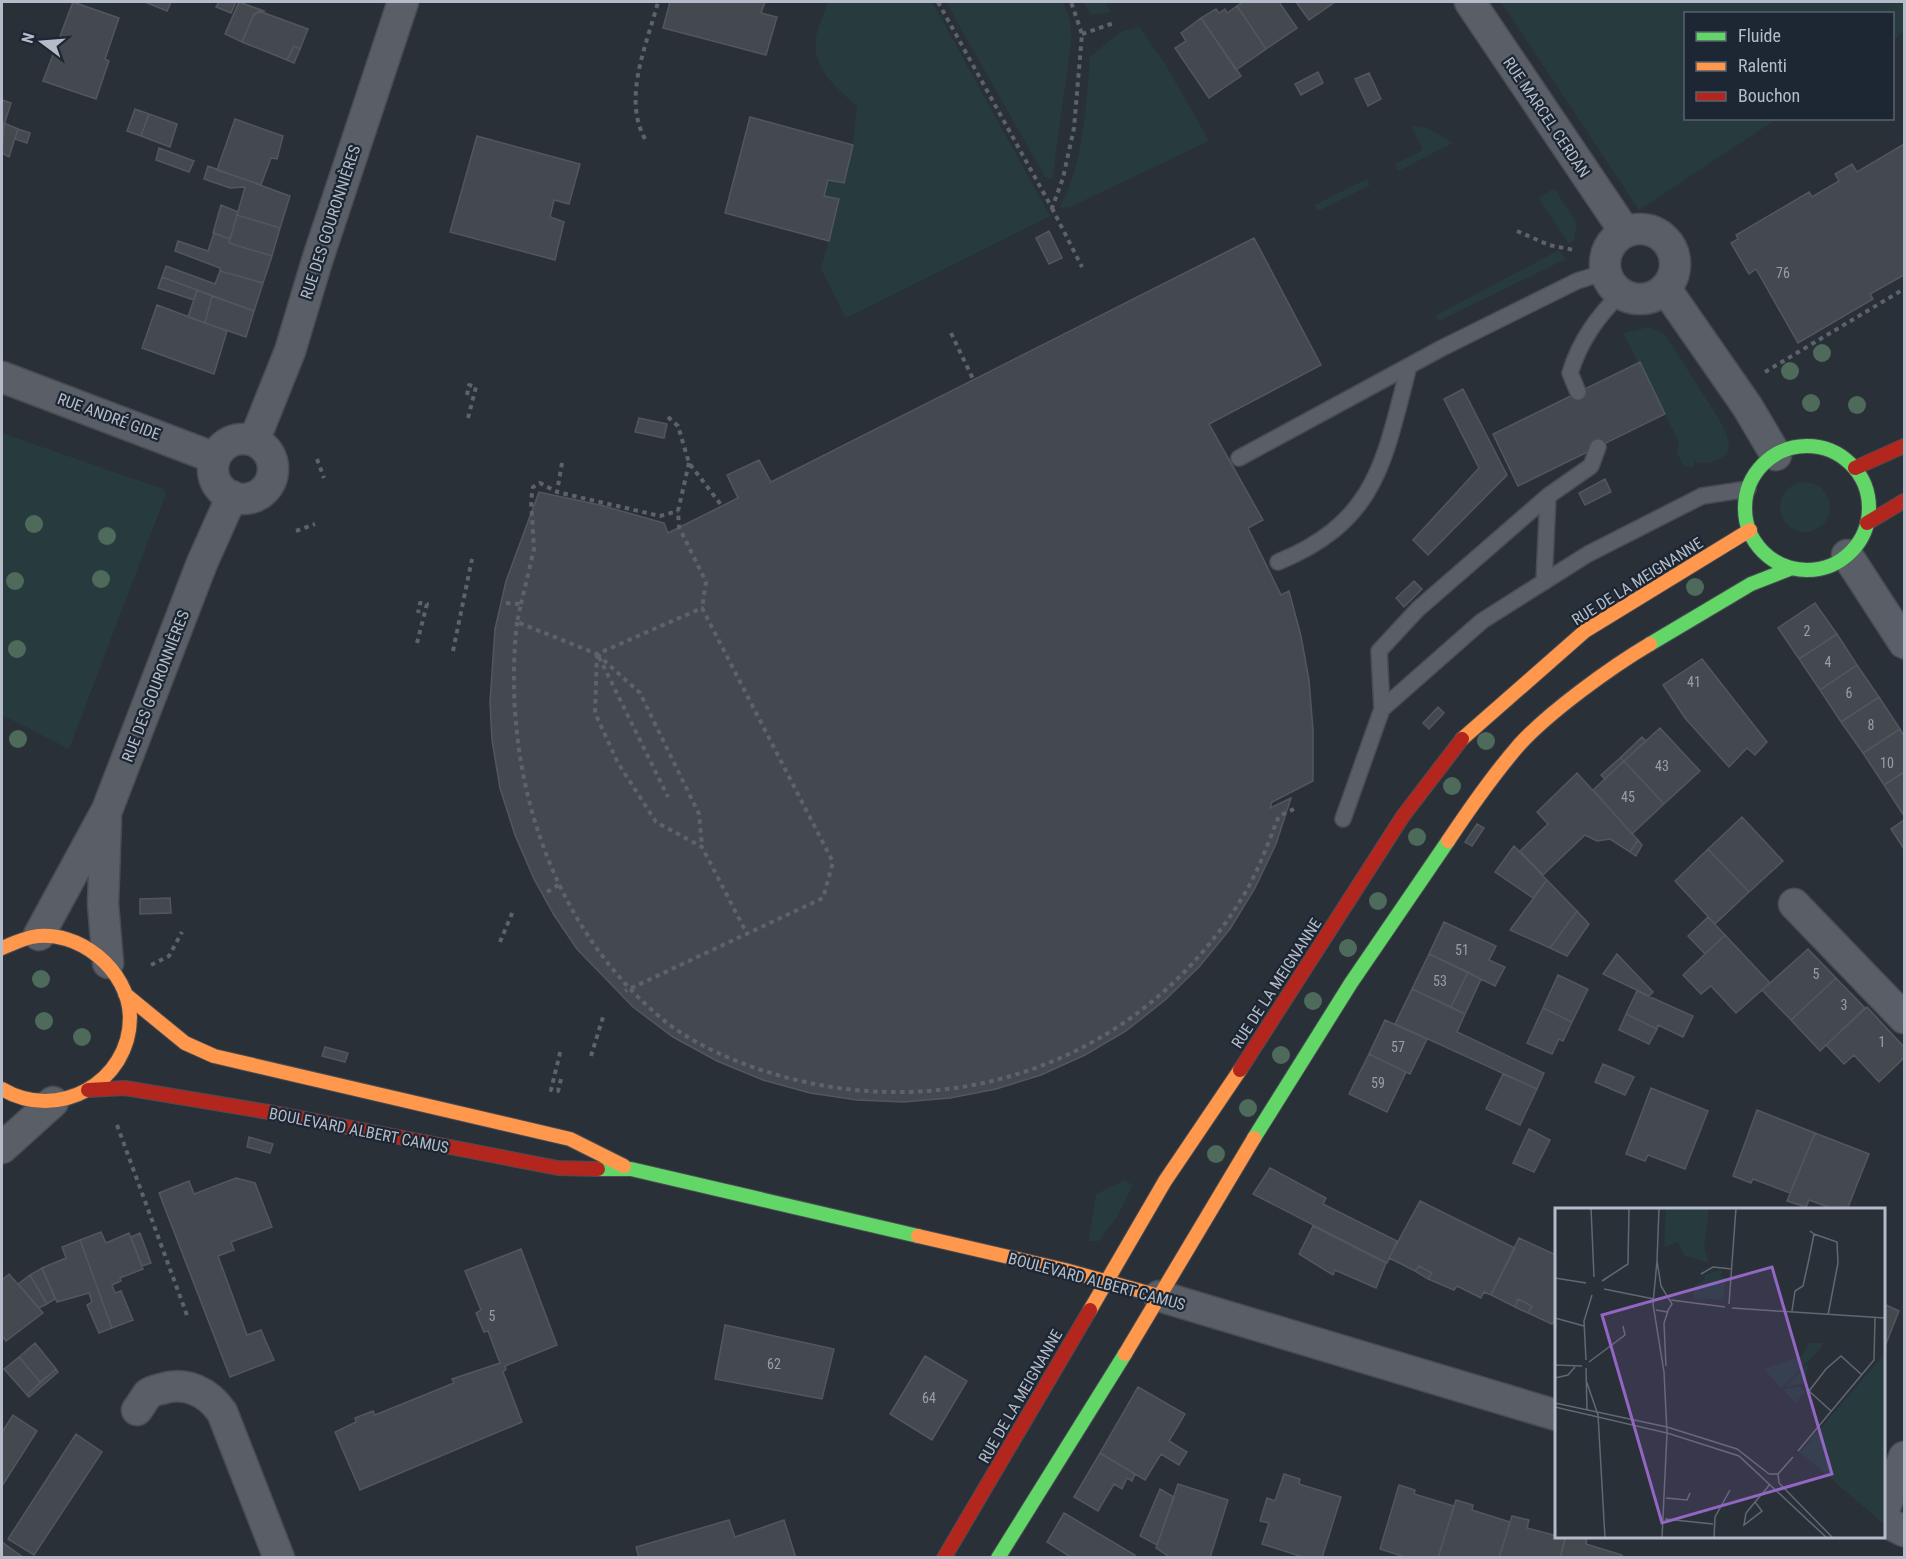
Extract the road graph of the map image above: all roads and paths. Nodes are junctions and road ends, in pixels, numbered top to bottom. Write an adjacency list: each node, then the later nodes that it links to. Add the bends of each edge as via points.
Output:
1 (403, 2): 26 (street, RUE DES GOURONNIÈRES, via 290,351)
2 (658, 2): 8 (path, via 634,106)
3 (938, 2): 9 (path)
4 (1071, 2): 7 (path)
5 (1470, 2): 11 (street, RUE MARCEL CERDAN)
6 (1114, 23): 7 (path)
7 (1082, 34): 9 (path, via 1070,153)
8 (645, 139)
9 (1052, 208): 13 (path)
10 (1517, 231): 12 (path, via 1549,245)
11 (1625, 232): 14 (street, via 1609,249); 15 (street, via 1653,231 1669,244 1675,267)
12 (1574, 250)
13 (1082, 267)
14 (1613, 283): 15 (street, via 1631,298 1655,296); 18 (lane, via 1577,281); 22 (lane, via 1603,312 1578,348 1570,373)
15 (1665, 288): 29 (street)
16 (1905, 289): 20 (path)
17 (951, 333): 21 (path)
18 (1409, 366): 31 (lane); 50 (lane, via 1384,461 1371,489 1352,515 1330,535 1306,551)
19 (2, 377): 30 (street, RUE ANDRÉ GIDE)
20 (1755, 378)
21 (973, 380)
22 (1578, 392)
23 (467, 395): 25 (path, via 469,385 476,387)
24 (668, 417): 34 (path, via 678,426)
25 (467, 422)
26 (254, 441): 30 (street, via 236,440 220,449); 39 (street, via 272,462 270,480 266,488 250,498)
27 (1905, 446): 35 (main road)
28 (1598, 447): 40 (lane, via 1591,466)
29 (1776, 455): 35 (main road, via 1797,447 1818,447 1838,454); 37 (main road, via 1759,469)
30 (215, 458): 39 (street, via 214,476)
31 (1239, 458)
32 (316, 459): 36 (path)
33 (562, 463): 38 (path)
34 (688, 463): 42 (path); 43 (path)
35 (1855, 468): 44 (main road, via 1868,494)
36 (324, 478)
37 (1748, 489): 46 (main road, via 1746,516); 52 (lane, via 1702,496 1683,504)
38 (557, 492): 43 (path, via 660,516); 54 (path, via 540,483 534,487 534,549)
39 (232, 496): 65 (street, RUE DES GOURONNIÈRES, via 202,563)
40 (1548, 496): 52 (lane); 62 (lane, via 1418,609 1379,651)
41 (1905, 501): 44 (main road)
42 (722, 506)
43 (678, 511): 55 (path, via 680,527 706,582)
44 (1867, 523): 48 (main road, via 1860,540)
45 (315, 524): 47 (path)
46 (1750, 530): 51 (main road, via 1763,551); 93 (main road, RUE DE LA MEIGNANNE, via 1585,631 1461,740 1399,822 1165,1181)
47 (296, 531)
48 (1847, 555): 51 (main road, via 1826,567); 59 (street)
49 (472, 559): 60 (path)
50 (1278, 562)
51 (1792, 568): 94 (main road, via 1751,584 1630,656 1521,743 1480,793 1351,983)
52 (1544, 582): 62 (lane, via 1482,621)
53 (506, 603): 54 (path)
54 (521, 604): 57 (path)
55 (702, 609): 61 (path); 74 (path, via 832,862 823,898)
56 (418, 613): 58 (path, via 420,603 427,604)
57 (517, 622): 61 (path); 68 (path, via 513,700 517,744 537,830)
58 (417, 643)
59 (1905, 643)
60 (453, 651)
61 (597, 654): 63 (path); 67 (path, via 640,693 699,814); 67 (path, via 595,713 618,763 656,822)
62 (1382, 710): 66 (lane)
63 (668, 796)
64 (1294, 809): 79 (path, via 1279,816 1244,895 1220,931 1162,995 1085,1047 992,1082 894,1093 796,1081 705,1045 662,1019)
65 (107, 810): 73 (street, RUE DES GOURONNIÈRES); 77 (street, RUE DES GOURONNIÈRES, via 103,904)
66 (1343, 819)
67 (702, 847): 74 (path)
68 (560, 884): 69 (path); 79 (path, via 600,951)
69 (547, 892)
70 (1794, 904): 83 (street)
71 (513, 911): 75 (path)
72 (182, 932): 78 (path, via 169,956)
73 (39, 935): 76 (main road); 77 (main road, via 61,936 82,943)
74 (747, 935): 79 (path)
75 (500, 942)
76 (2, 948)
77 (108, 963): 81 (main road)
78 (153, 964)
79 (629, 987): 80 (path)
80 (625, 991)
81 (125, 994): 88 (main road, via 129,1018 125,1043 115,1065); 92 (main road, BOULEVARD ALBERT CAMUS, via 185,1043 214,1056 570,1139)
82 (603, 1017): 85 (path)
83 (1905, 1018)
84 (561, 1049): 86 (path, via 551,1090 558,1091)
85 (591, 1056)
86 (561, 1079)
87 (2, 1089): 89 (main road, via 28,1100)
88 (88, 1090): 89 (main road); 92 (main road, BOULEVARD ALBERT CAMUS, via 125,1088 558,1168)
89 (53, 1102): 91 (street)
90 (115, 1120): 95 (path)
91 (2, 1148)
92 (631, 1169): 93 (main road, BOULEVARD ALBERT CAMUS)
93 (1107, 1280): 94 (main road, BOULEVARD ALBERT CAMUS); 103 (main road, RUE DE LA MEIGNANNE)
94 (1159, 1296): 97 (street, BOULEVARD ALBERT CAMUS); 104 (main road)
95 (188, 1318)
96 (137, 1410): 102 (street, via 150,1392 174,1386 195,1389 216,1403)
97 (1555, 1414)
98 (1905, 1457): 99 (street)
99 (1885, 1507)
100 (1885, 1521): 101 (street)
101 (1905, 1531)
102 (279, 1557)
103 (944, 1557)
104 (998, 1557)

